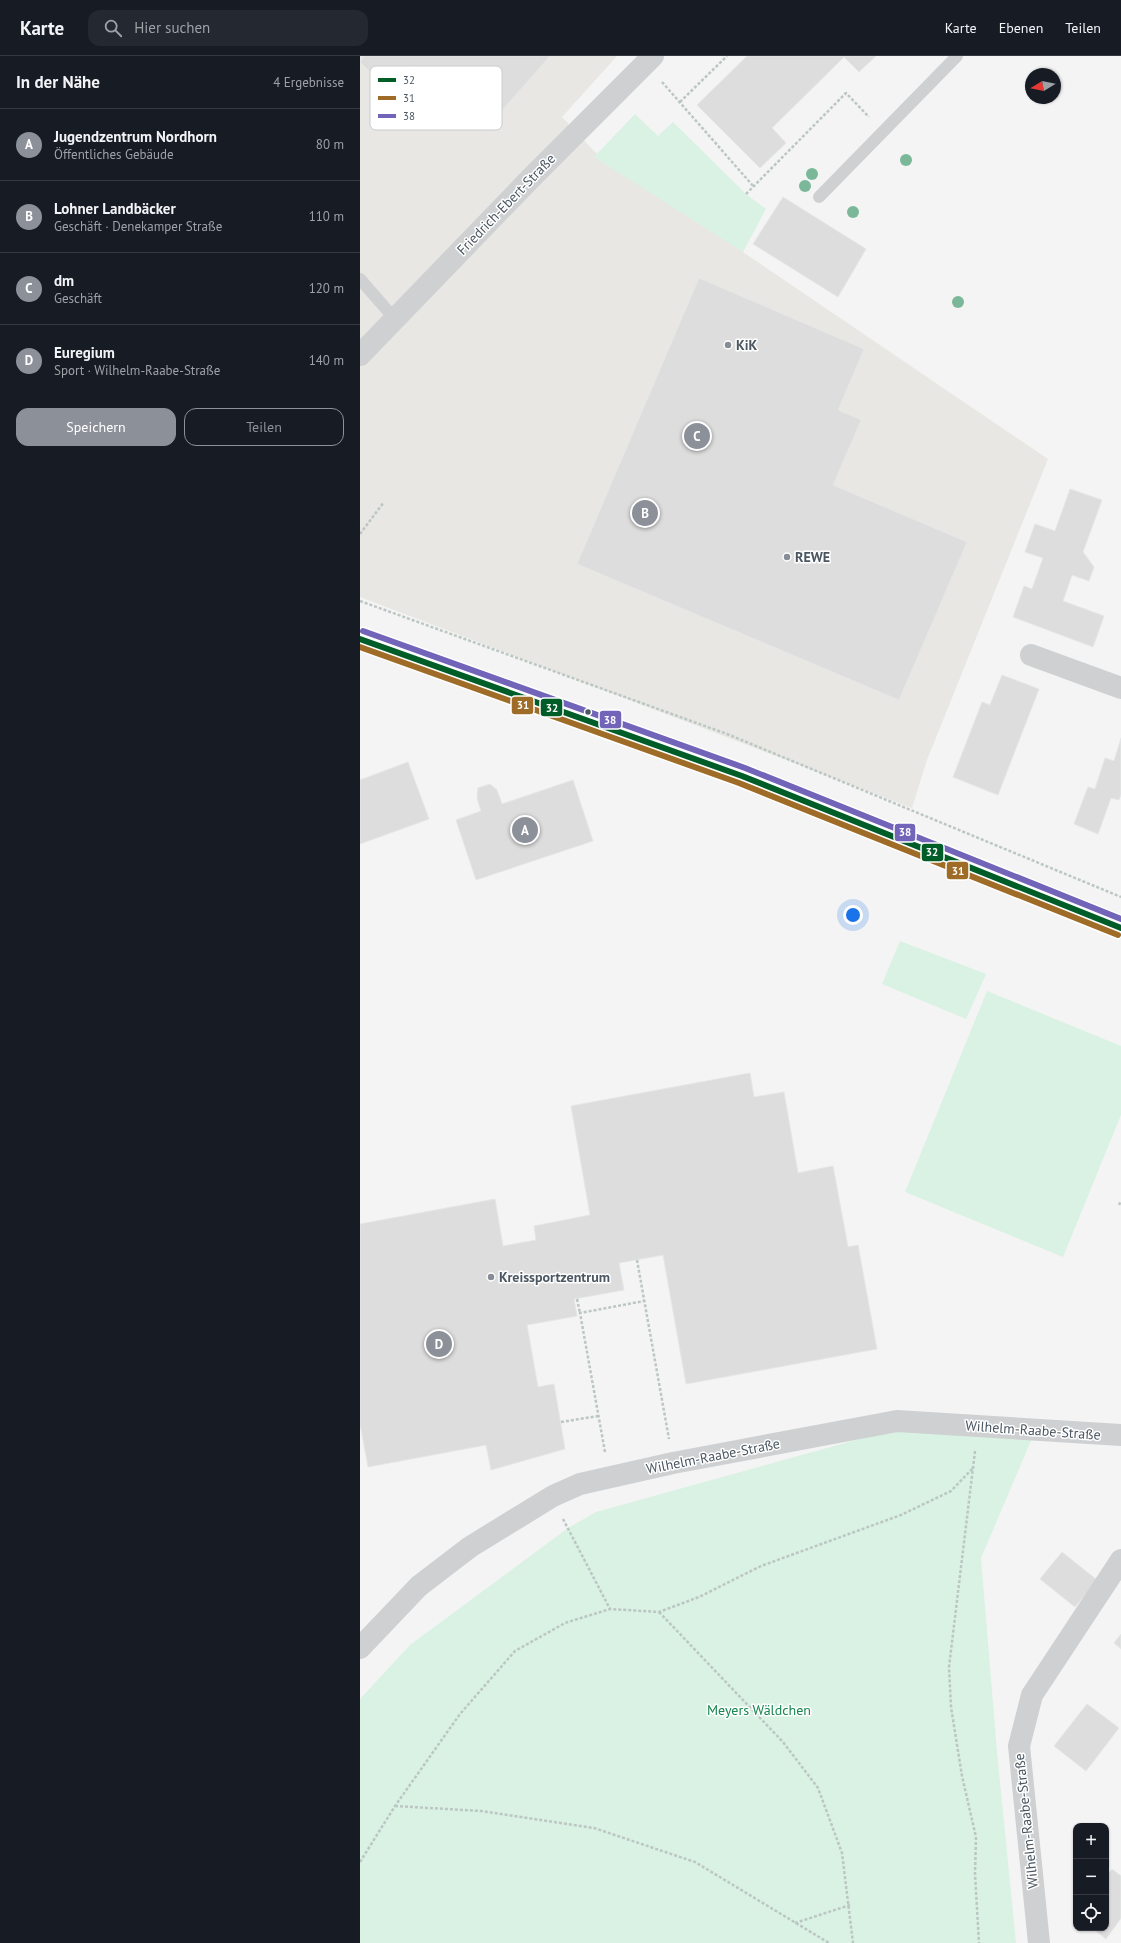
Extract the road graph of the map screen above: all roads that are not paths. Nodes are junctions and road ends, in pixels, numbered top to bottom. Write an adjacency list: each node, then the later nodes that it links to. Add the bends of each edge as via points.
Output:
1 (957, 56): 3 (lane)
2 (650, 60): 5 (street, Friedrich-Ebert-Straße)
3 (819, 197)
4 (360, 280): 5 (lane)
5 (394, 318): 6 (street, Friedrich-Ebert-Straße)
6 (360, 355)
7 (360, 639): 10 (street, via 742,776)
8 (1031, 655): 9 (street)
9 (1121, 688)
10 (1121, 928)
11 (1121, 1435): 13 (street, Wilhelm-Raabe-Straße, via 897,1421 674,1463 580,1484 553,1496 470,1547 425,1582)
12 (1121, 1560): 14 (street, Wilhelm-Raabe-Straße, via 1032,1695 1018,1746)
13 (360, 1648)
14 (1039, 1943)

